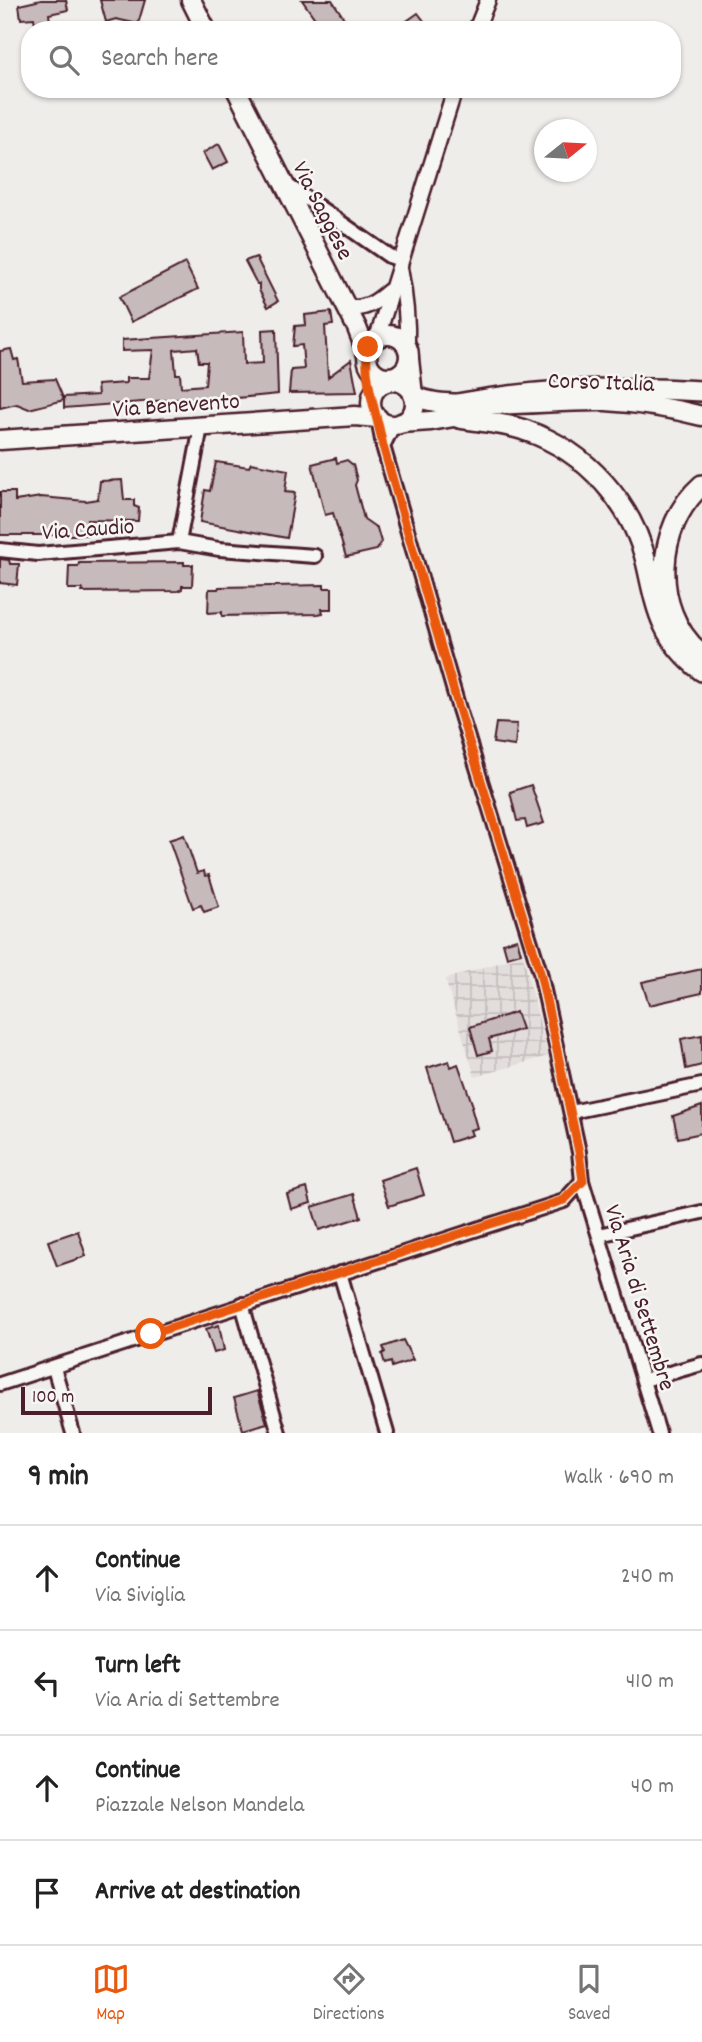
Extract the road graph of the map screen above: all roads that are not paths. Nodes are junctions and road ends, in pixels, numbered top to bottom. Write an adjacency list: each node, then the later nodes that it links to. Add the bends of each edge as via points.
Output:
1 (191, 0): 3 (main road)
2 (488, 0): 4 (street)
3 (202, 21)
4 (480, 21)
5 (241, 98): 7 (main road, Via Saggese)
6 (452, 98): 8 (street)
7 (284, 183): 8 (street); 10 (main road, Via Saggese)
8 (400, 263): 9 (street); 12 (street)
9 (390, 290): 10 (street, via 369,306); 11 (street)
10 (346, 308): 11 (main road); 13 (main road, Via Saggese)
11 (377, 338): 12 (main road, via 390,335 402,341); 13 (main road, via 368,347)
12 (408, 352): 13 (main road, via 403,370 387,377 375,373); 15 (main road)
13 (368, 358): 18 (main road, Via Saggese)
14 (702, 391): 16 (highway, via 610,389 518,395)
15 (414, 395): 16 (main road); 18 (main road, via 412,413); 18 (main road, Via Benevento, via 393,381 380,385 376,390)
16 (458, 411): 17 (main road, Corso Italia, via 605,401); 18 (main road); 26 (highway, via 526,430 562,447 611,489 635,531 668,636)
17 (702, 416)
18 (386, 417): 19 (main road, Via Benevento); 28 (street, Via Aria di Settembre, via 383,446 540,972)
19 (201, 427): 20 (main road, Via Benevento); 22 (street)
20 (0, 440)
21 (702, 485): 25 (highway, via 682,508 673,528 665,582 679,627)
22 (179, 542): 23 (street, Via Caudio, via 38,554); 24 (street, Via Caudio)
23 (0, 550)
24 (315, 556)
25 (702, 655)
26 (702, 671)
27 (702, 1085): 28 (street)
28 (571, 1112): 29 (street, Via Aria di Settembre)
29 (583, 1181): 31 (street, Via Aria di Settembre); 32 (street, via 564,1200)
30 (702, 1212): 31 (street)
31 (599, 1235): 36 (street, Via Aria di Settembre)
32 (340, 1273): 33 (street); 40 (street)
33 (242, 1304): 35 (street); 39 (street)
34 (702, 1364): 36 (street)
35 (54, 1368): 37 (street); 38 (street)
36 (644, 1380): 41 (street, Via Aria di Settembre)
37 (0, 1384)
38 (73, 1433)
39 (279, 1433)
40 (387, 1433)
41 (659, 1433)

